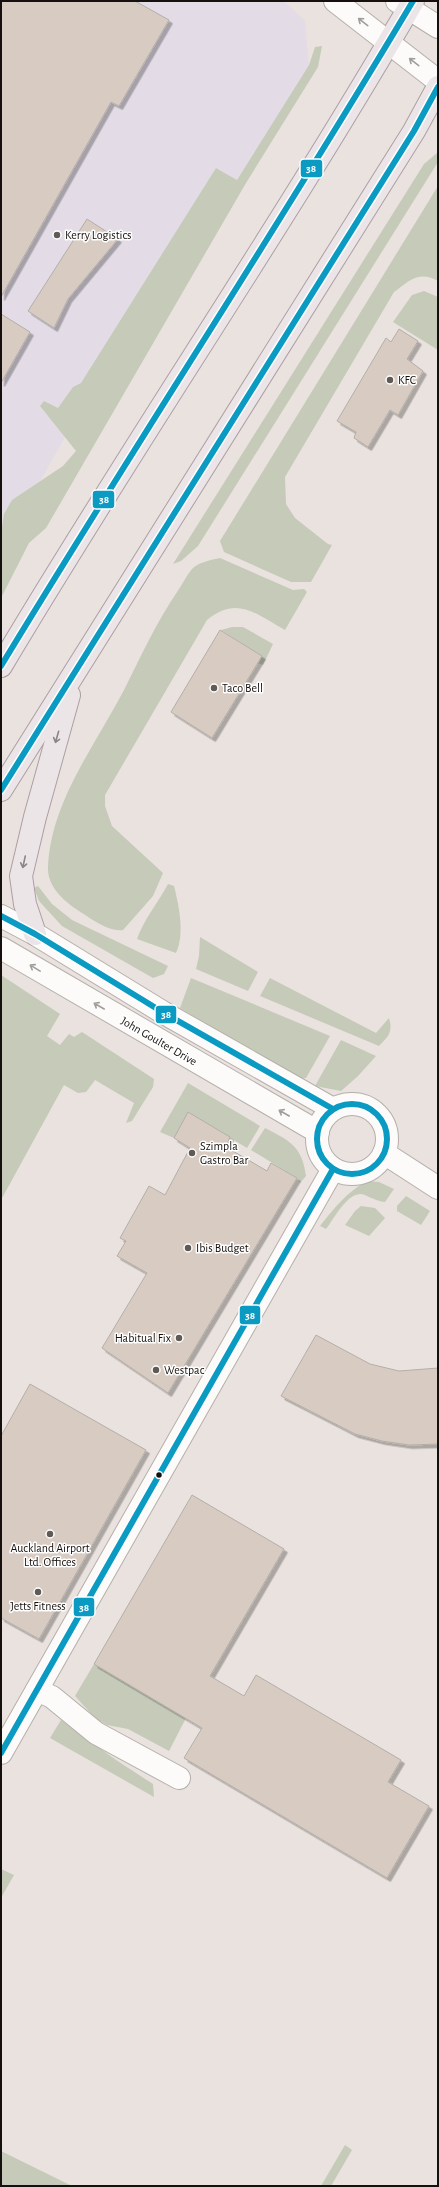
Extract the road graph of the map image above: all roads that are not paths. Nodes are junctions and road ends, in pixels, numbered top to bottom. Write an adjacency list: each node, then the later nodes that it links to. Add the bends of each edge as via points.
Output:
1 (335, 1): 4 (street, one-way to 1)
2 (406, 4): 3 (street); 4 (main road)
3 (438, 27)
4 (390, 44): 5 (street, one-way to 4); 7 (main road, via 60,566)
5 (438, 81)
6 (438, 87): 8 (main road, via 414,131)
7 (1, 666)
8 (75, 672): 9 (main road); 11 (main road, one-way to 11, via 21,876 25,904)
9 (1, 790)
10 (1, 916): 11 (street)
11 (35, 934): 13 (street, via 164,1013)
12 (1, 948): 14 (street, John Goulter Drive, one-way to 12)
13 (334, 1109): 14 (street, via 324,1117); 15 (street, via 351,1104 371,1110 384,1125 387,1134)
14 (318, 1132): 16 (street, via 320,1152)
15 (384, 1153): 16 (street, via 372,1168 362,1173 353,1174); 17 (street)
16 (333, 1169): 18 (street)
17 (438, 1188)
18 (37, 1690): 19 (street); 20 (street, via 52,1697 96,1733)
19 (1, 1753)
20 (179, 1778)

